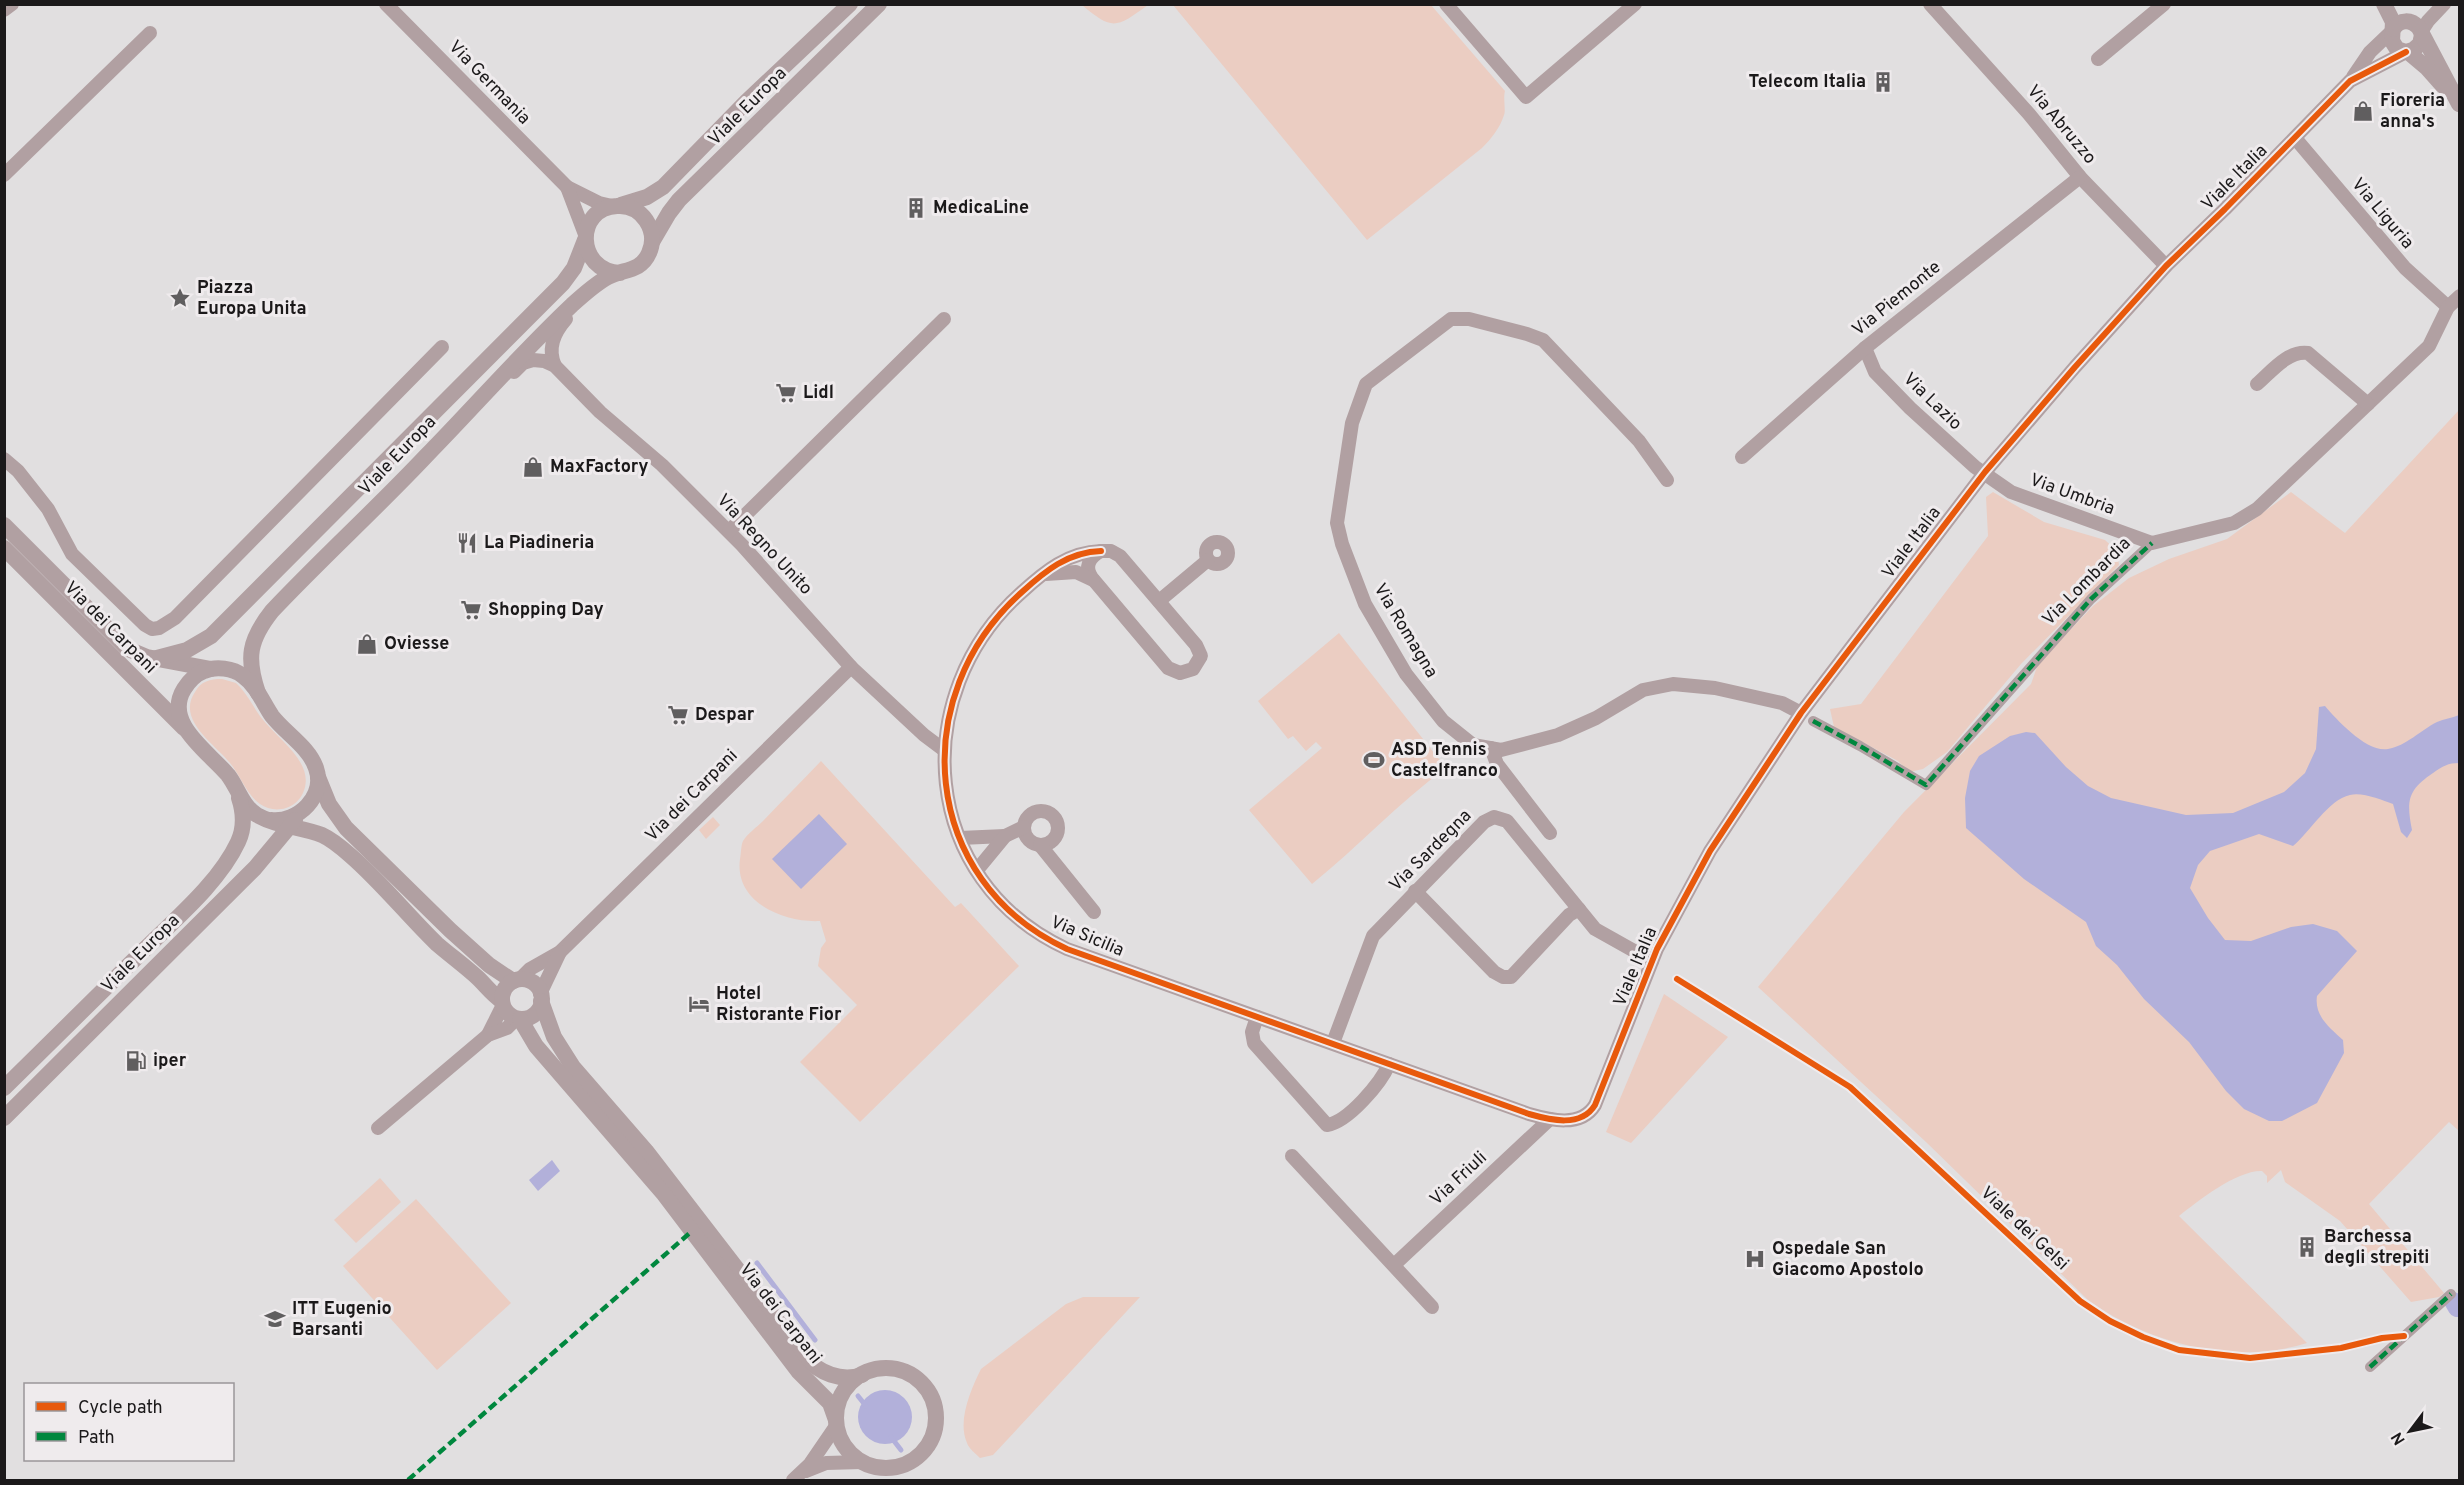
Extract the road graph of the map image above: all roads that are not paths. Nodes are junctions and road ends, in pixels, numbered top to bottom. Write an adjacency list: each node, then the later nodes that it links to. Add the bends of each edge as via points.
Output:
1 (12, 4): 13 (street)
2 (386, 4): 23 (street, Via Germania)
3 (850, 4): 24 (street, Viale Europa, via 663,187 647,197)
4 (879, 4): 26 (street, Viale Europa, via 679,200)
5 (1446, 4): 6 (street, via 1526,97)
6 (1635, 4)
7 (1930, 4): 22 (street, Via Abruzzo)
8 (2164, 4): 17 (street)
9 (2384, 4): 14 (street, via 2393,22)
10 (2394, 4): 14 (street)
11 (2438, 4): 14 (street)
12 (2444, 4): 14 (street, via 2428,21)
13 (4, 10)
14 (2407, 28): 16 (street, via 2420,44); 16 (street, via 2394,45); 18 (street, Viale Italia, via 2365,58); 19 (street)
15 (150, 33): 21 (street)
16 (2407, 52): 18 (street, Viale Italia); 19 (street, via 2427,68)
17 (2098, 59)
18 (2350, 81): 20 (street, Viale Italia)
19 (2459, 105)
20 (2295, 138): 27 (street, Viale Italia); 31 (street, Via Liguria, via 2405,268)
21 (4, 175)
22 (2080, 177): 27 (street, Via Abruzzo); 34 (street, Via Piemonte)
23 (567, 187): 24 (street, Via Germania); 25 (street, Via Germania)
24 (614, 206): 25 (street, Viale Europa, via 594,217); 26 (street, via 642,215)
25 (586, 238): 28 (street, via 588,252 595,262); 52 (street, Viale Europa, via 563,283)
26 (652, 242): 28 (street, Viale Europa, via 650,253 640,265)
27 (2166, 266): 41 (street, Viale Italia)
28 (620, 273): 29 (street, Viale Europa)
29 (589, 292): 35 (street, via 554,334 551,352); 38 (street, Viale Europa, via 538,338)
30 (2460, 296): 31 (street, Via Lombardia)
31 (2448, 308): 37 (street, Via Lombardia, via 2429,346)
32 (944, 318): 44 (street)
33 (442, 347): 40 (street, via 175,618 159,628 145,625 72,554 48,509)
34 (1864, 348): 39 (street, Via Piemonte); 41 (street, Via Lazio, via 1875,372 1948,444)
35 (555, 366): 38 (street, via 539,360 523,363); 44 (street, Via Regno Unito)
36 (2258, 384): 37 (street, via 2290,356 2308,353)
37 (2368, 404): 45 (street, Via Lombardia, via 2257,508 2234,524)
38 (426, 456): 56 (street, Viale Europa, via 260,627 252,643 250,662)
39 (1742, 457)
40 (4, 459)
41 (1985, 472): 45 (street, Via Umbria, via 2010,492); 57 (street, Viale Italia)
42 (1667, 480): 59 (street, Via Romagna, via 1639,441 1542,340 1527,334 1469,319 1451,319 1366,384 1352,423 1337,523 1342,544 1365,604 1406,674 1443,721 1473,745)
43 (4, 525): 53 (street, Via dei Carpani, via 123,645)
44 (729, 531): 54 (street, Via Regno Unito)
45 (2152, 543): 57 (street, Via Lombardia, via 2091,599 1926,785)
46 (4, 548): 58 (street, Via dei Carpani)
47 (1101, 551): 49 (street, Via Sicilia, via 1070,556); 50 (street, via 1088,564 1088,572); 51 (street, via 1120,556)
48 (1208, 560): 51 (street)
49 (1044, 574): 50 (street, via 1076,572); 60 (street, Via Sicilia, via 1004,609 976,645 952,701)
50 (1095, 581): 51 (street, via 1168,668 1187,672 1198,663 1200,651)
51 (1159, 601)
52 (211, 636): 53 (street, Viale Europa, via 187,650); 55 (street, Viale Europa)
53 (153, 659): 55 (street, Via dei Carpani)
54 (851, 667): 60 (street, Via Regno Unito); 77 (street, Via dei Carpani)
55 (199, 672): 56 (street, Via dei Carpani, via 226,669 239,673); 58 (street, Viale Europa, via 183,691 179,706)
56 (258, 693): 61 (street, via 273,718 313,761)
57 (1807, 717): 59 (street, Via Romagna, via 1771,701 1715,688 1673,684 1643,690 1558,735 1501,750); 78 (street, Viale Italia, via 1710,850)
58 (189, 733): 62 (street, Via dei Carpani)
59 (1491, 748): 67 (street, via 1497,764)
60 (944, 750): 70 (street, Via Sicilia, via 949,804)
61 (318, 776): 63 (street, Viale Europa, via 315,794); 79 (street, via 329,804 346,828 489,965)
62 (235, 786): 64 (street, Via dei Carpani, via 250,810); 87 (street, Viale Europa, via 244,814 243,827 221,868 193,901)
63 (300, 812): 64 (street, via 288,819); 65 (street, Viale Europa)
64 (271, 820): 65 (street)
65 (290, 827): 68 (street); 72 (street, Viale Europa)
66 (1024, 827): 69 (street); 71 (street, via 1030,841); 71 (street, via 1033,813 1053,817 1057,833 1050,842)
67 (1550, 833)
68 (324, 836): 72 (street, via 294,837); 81 (street, via 353,858)
69 (1005, 837): 70 (street); 73 (street)
70 (960, 838): 73 (street, Via Sicilia)
71 (1040, 845): 76 (street)
72 (255, 868): 88 (street, Viale Europa)
73 (977, 870): 82 (street, Via Sicilia, via 1011,911 1053,943)
74 (1415, 891): 75 (street, via 1503,977 1511,977); 75 (street, Via Sardegna, via 1484,822 1494,817 1507,821); 85 (street, Via Sardegna, via 1373,936)
75 (1579, 909): 78 (street, Via Sardegna, via 1595,929)
76 (1094, 912)
77 (560, 952): 79 (street, Via dei Carpani); 80 (street, Via dei Carpani)
78 (1652, 961): 89 (street, Viale Italia, via 1593,1108 1576,1119)
79 (516, 981): 80 (street, via 530,981); 81 (street, via 504,990)
80 (541, 997): 83 (street, via 535,1014); 92 (street, Via dei Carpani, via 554,1037 573,1067 646,1151)
81 (502, 1003): 83 (street, via 508,1014); 84 (street)
82 (1257, 1017): 85 (street, Via Sicilia); 86 (street, via 1252,1032 1254,1043 1327,1125 1340,1121 1373,1089)
83 (518, 1019): 84 (street); 92 (street, Via dei Carpani, via 536,1046)
84 (488, 1035): 90 (street)
85 (1333, 1043): 86 (street, Via Sicilia)
86 (1389, 1064): 89 (street, Via Sicilia)
87 (4, 1088)
88 (4, 1118)
89 (1550, 1119): 93 (street, Via Friuli)
90 (378, 1128)
91 (1292, 1156): 93 (street)
92 (697, 1227): 97 (street, Via dei Carpani, via 813,1365 837,1376); 98 (street, Via dei Carpani, via 798,1371 830,1403)
93 (1394, 1265): 95 (street)
94 (2451, 1294): 96 (street)
95 (1432, 1307)
96 (2370, 1367)
97 (862, 1375): 98 (street, via 844,1390); 99 (street, via 883,1369 905,1372 923,1385 931,1398 934,1432 925,1449)
98 (836, 1423): 100 (street, via 847,1450); 101 (street)
99 (910, 1462): 100 (street, via 886,1468); 103 (street)
100 (865, 1463): 101 (street, via 823,1464); 102 (street)
101 (797, 1477)
102 (882, 1480)
103 (908, 1480)

